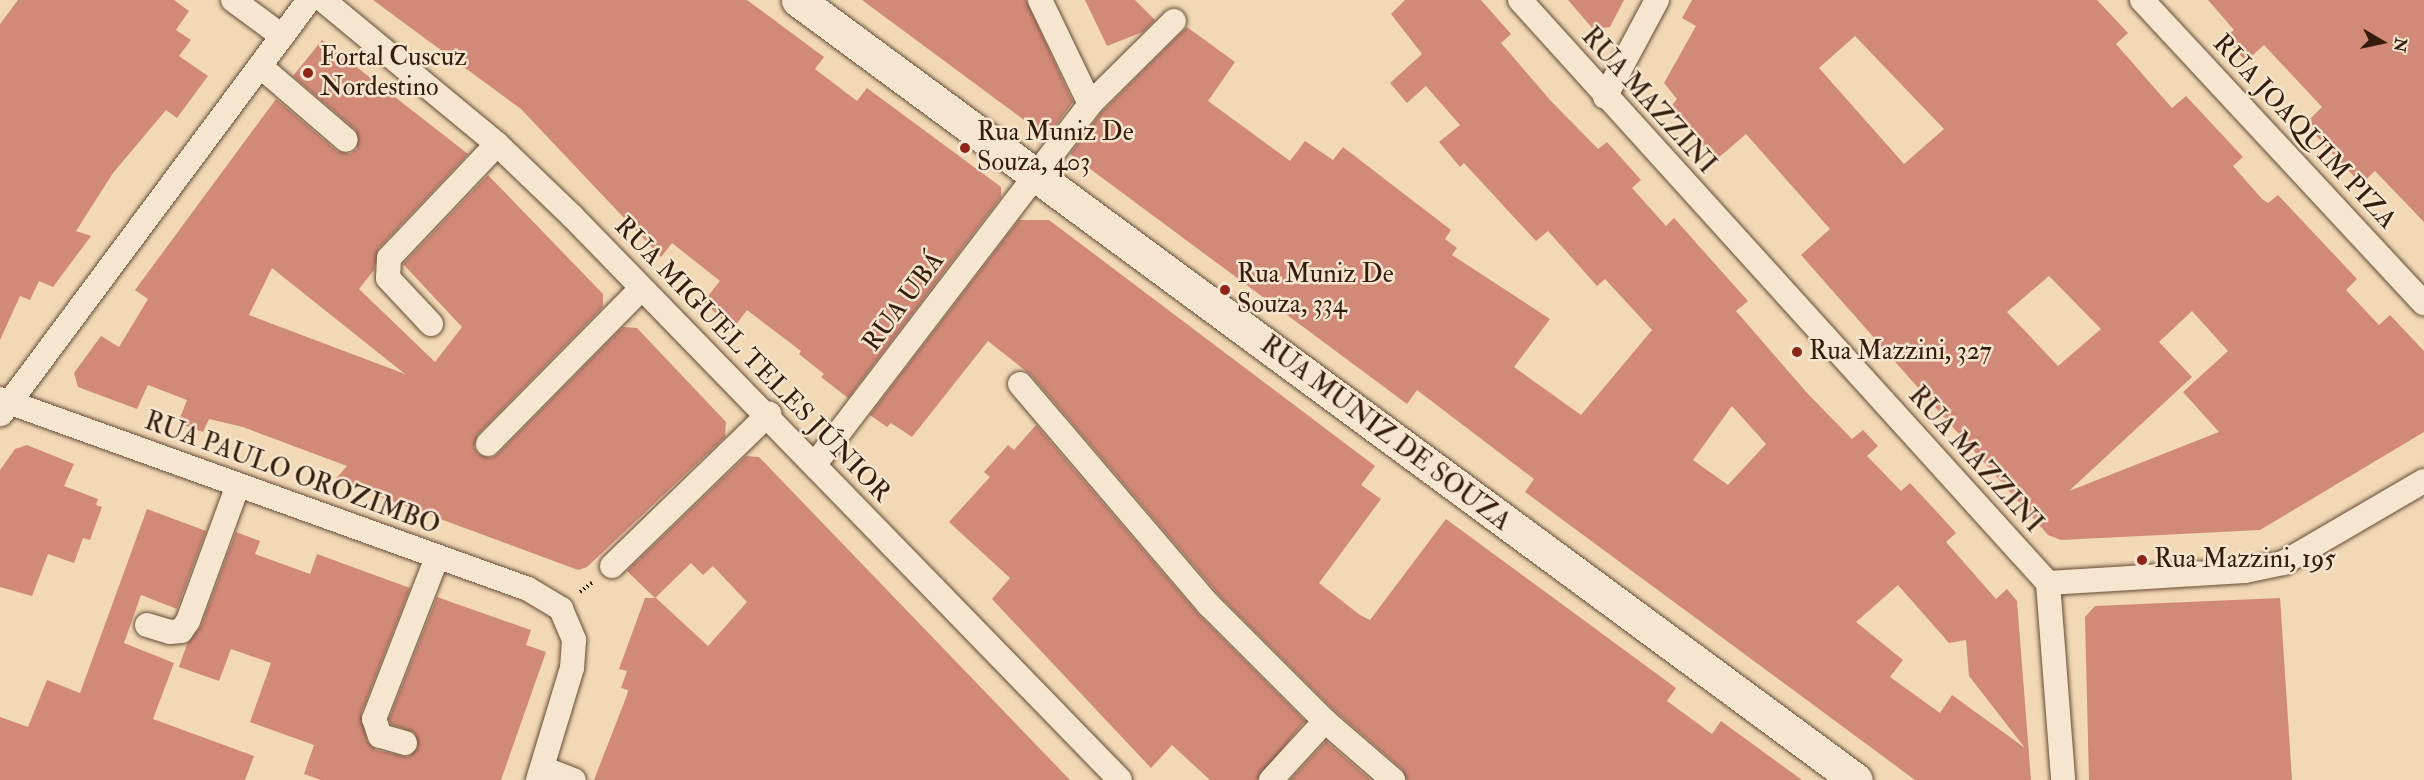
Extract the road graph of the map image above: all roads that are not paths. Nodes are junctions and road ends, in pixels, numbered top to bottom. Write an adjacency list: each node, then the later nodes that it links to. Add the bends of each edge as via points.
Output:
1 (233, 0): 10 (street)
2 (309, 0): 10 (street)
3 (323, 0): 15 (street, RUA MIGUEL TELES JÚNIOR)
4 (798, 0): 16 (street, RUA MUNIZ DE SOUZA)
5 (1040, 0): 13 (street)
6 (1520, 0): 12 (street, RUA MAZZINI)
7 (1657, 0): 12 (street)
8 (2142, 0): 18 (street, RUA JOAQUIM PIZA)
9 (1174, 21): 13 (street, RUA UBÁ)
10 (282, 36): 11 (street)
11 (260, 66): 14 (street); 21 (street)
12 (1605, 97): 29 (street, RUA MAZZINI)
13 (1090, 105): 16 (street, RUA UBÁ)
14 (346, 140)
15 (497, 144): 17 (street, RUA MIGUEL TELES JÚNIOR); 19 (street, via 389,258 388,278)
16 (1038, 174): 24 (street, RUA UBÁ); 38 (street, RUA MUNIZ DE SOUZA)
17 (641, 290): 22 (street, RUA MIGUEL TELES JÚNIOR); 23 (street)
18 (2424, 303)
19 (431, 324)
20 (1020, 384): 31 (street, via 1209,605)
21 (3, 406): 26 (street, RUA PAULO OROZIMBO)
22 (769, 414): 24 (street, RUA MIGUEL TELES JÚNIOR); 28 (street)
23 (488, 444)
24 (815, 464): 35 (street, RUA MIGUEL TELES JÚNIOR)
25 (2424, 481): 29 (street, via 2283,563 2245,571)
26 (238, 485): 27 (street, RUA PAULO OROZIMBO); 30 (street, via 188,621 181,631 170,633)
27 (437, 557): 32 (street, via 374,719 380,736); 33 (street, RUA PAULO OROZIMBO, via 528,589 561,609 574,640 572,668)
28 (612, 566)
29 (2048, 583): 39 (street)
30 (147, 625)
31 (1325, 721): 36 (street); 37 (street)
32 (405, 743)
33 (540, 774): 34 (street)
34 (574, 780)
35 (1120, 780)
36 (1271, 780)
37 (1393, 780)
38 (1856, 780)
39 (2062, 780)

